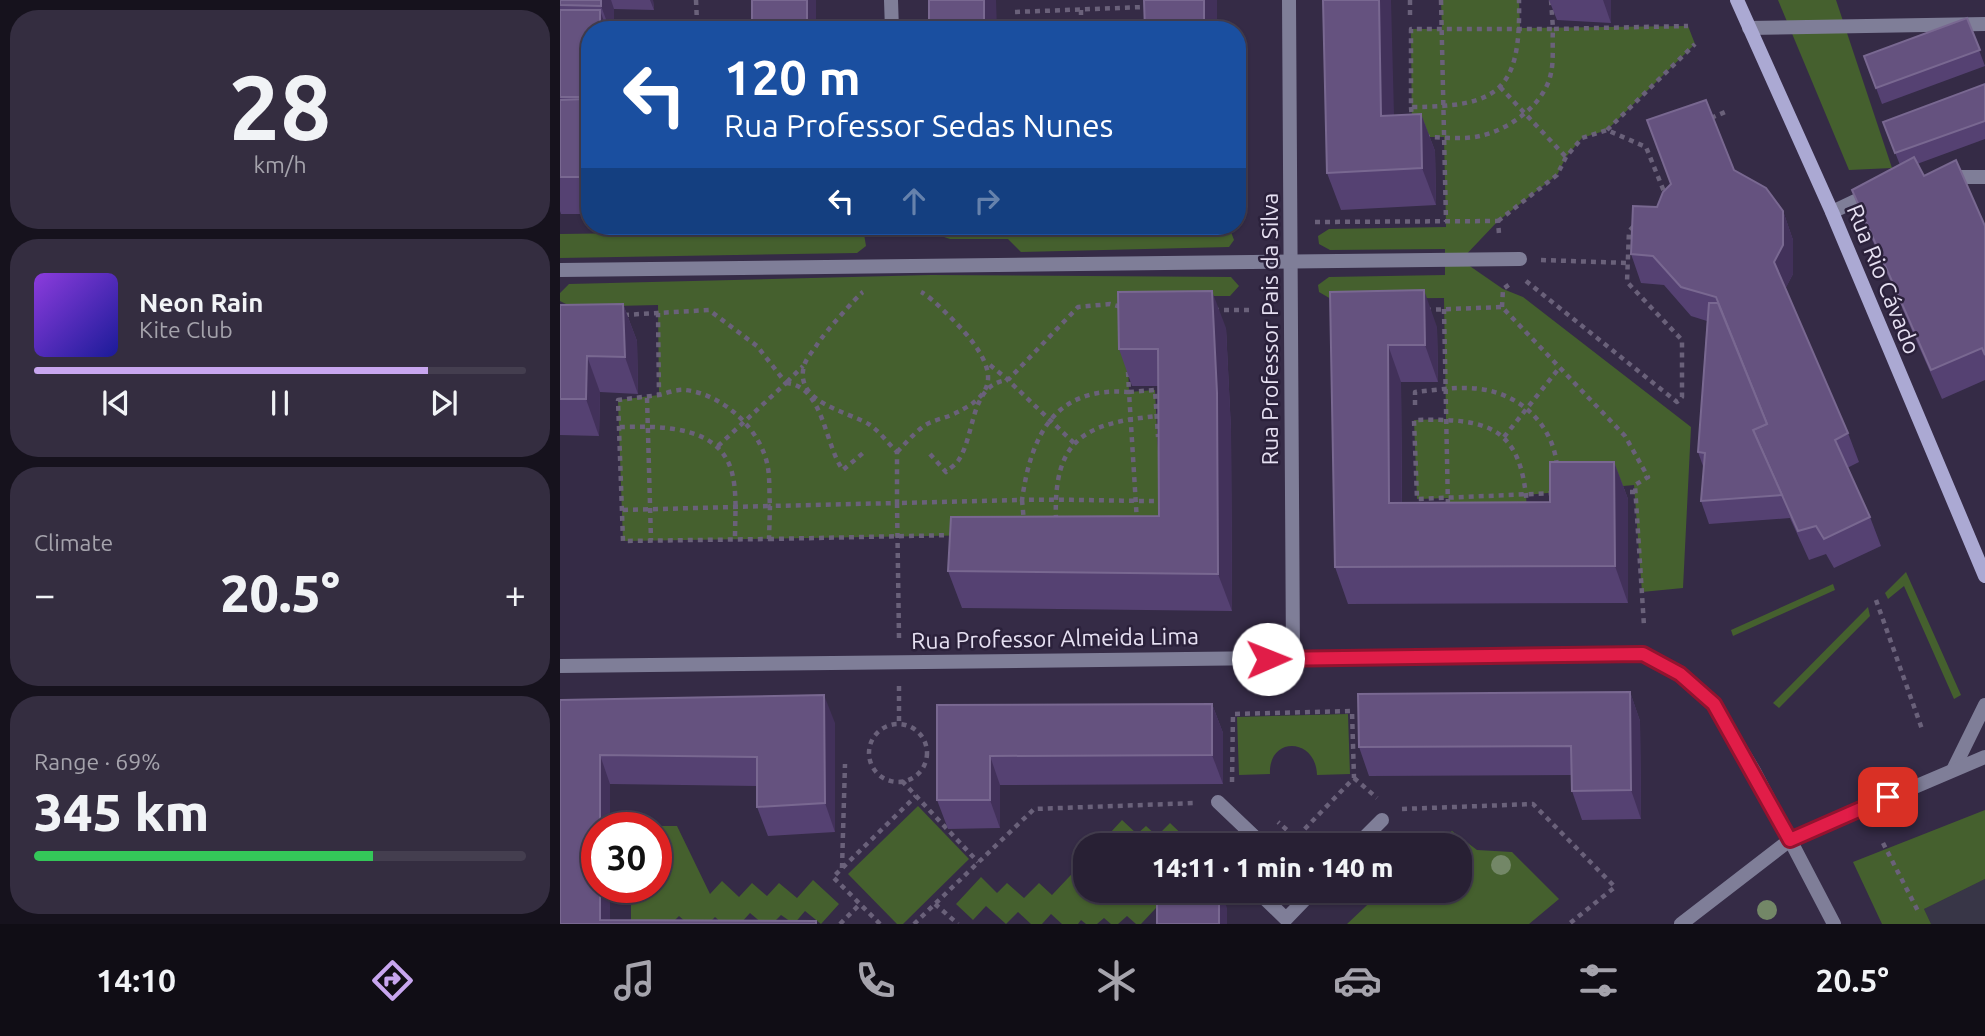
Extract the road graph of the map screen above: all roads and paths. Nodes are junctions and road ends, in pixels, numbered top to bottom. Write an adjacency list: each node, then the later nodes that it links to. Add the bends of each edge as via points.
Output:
1 (696, 0): 13 (path)
2 (891, 0): 14 (street)
3 (1289, 0): 46 (street, Rua Professor Pais da Silva)
4 (1410, 0): 12 (path)
5 (1441, 0): 20 (path)
6 (1520, 0): 18 (path)
7 (1551, 0): 21 (path)
8 (1737, 0): 19 (street, Rua Rio Cávado)
9 (1144, 7): 10 (path)
10 (1081, 10): 11 (path); 15 (path)
11 (1015, 12)
12 (1410, 15)
13 (697, 21)
14 (892, 21)
15 (1082, 21)
16 (1985, 24): 19 (street)
17 (1688, 26): 21 (path)
18 (1520, 28): 20 (path); 21 (path); 23 (path, via 1517,59)
19 (1749, 28): 40 (street, Rua Rio Cávado)
20 (1442, 29): 24 (path, via 1411,29); 25 (path)
21 (1553, 29): 27 (path, via 1551,74 1542,96)
22 (1695, 44): 30 (path)
23 (1500, 87): 25 (path, via 1471,103); 27 (path)
24 (1411, 107): 25 (path); 29 (path)
25 (1443, 107): 32 (path)
26 (1725, 112): 28 (path)
27 (1523, 114): 32 (path, via 1510,125 1481,136); 35 (path)
28 (1702, 122)
29 (1412, 127)
30 (1607, 130): 34 (path); 35 (path, via 1582,138)
31 (1412, 137): 32 (path)
32 (1444, 137): 43 (path)
33 (1657, 142): 34 (path)
34 (1646, 147): 39 (path, via 1666,196)
35 (1566, 157): 41 (path, via 1557,175)
36 (1931, 177): 37 (street)
37 (1985, 177)
38 (1880, 189): 40 (street)
39 (1656, 204)
40 (1832, 212): 117 (street, Rua Rio Cávado)
41 (1498, 221): 43 (path); 45 (path, via 1499,237 1520,246)
42 (1315, 222): 43 (path)
43 (1446, 222)
44 (1638, 222): 47 (path, via 1629,231)
45 (1520, 260): 46 (street); 47 (path)
46 (1292, 261): 49 (street); 120 (street, Rua Professor Pais da Silva)
47 (1628, 263): 50 (path, via 1628,282 1682,340 1682,397 1677,402 1521,277 1503,289)
48 (560, 270): 49 (street)
49 (896, 271): 58 (path, via 934,298); 59 (path, via 855,296)
50 (1502, 307): 52 (path); 60 (path)
51 (1125, 309): 62 (path, via 1110,304 1078,307)
52 (1444, 309): 55 (path); 64 (path)
53 (1208, 310): 54 (path)
54 (1249, 310)
55 (1418, 310)
56 (658, 313): 57 (path); 63 (path, via 709,310 757,346); 68 (path)
57 (621, 315)
58 (989, 364): 62 (path); 66 (path, via 990,378)
59 (804, 365): 63 (path); 67 (path, via 804,380)
60 (1560, 367): 71 (path); 90 (path, via 1625,436 1648,477 1635,485)
61 (1128, 369): 65 (path)
62 (1008, 380): 66 (path, via 998,381); 76 (path)
63 (786, 383): 67 (path, via 797,383); 75 (path)
64 (1446, 389): 70 (path, via 1415,392); 71 (path, via 1482,389 1512,399); 74 (path)
65 (1129, 392): 72 (path, via 1155,390); 73 (path); 76 (path, via 1109,390 1082,397)
66 (983, 393): 83 (path, via 952,415 925,425); 85 (path, via 958,461 946,472)
67 (811, 394): 83 (path, via 870,426); 84 (path, via 833,457 843,470)
68 (659, 395): 69 (path); 75 (path, via 684,390 716,399)
69 (647, 398): 77 (path); 78 (path, via 618,400)
70 (1415, 405)
71 (1526, 410): 79 (path); 86 (path, via 1545,427 1556,448)
72 (1158, 416): 73 (path); 80 (path)
73 (1131, 419): 81 (path, via 1091,429); 97 (path)
74 (1446, 419): 79 (path, via 1475,422); 93 (path); 94 (path, via 1414,420)
75 (742, 420): 82 (path); 101 (path, via 757,438 768,466)
76 (1050, 420): 81 (path); 95 (path, via 1027,461)
77 (648, 426): 78 (path); 82 (path, via 706,437); 103 (path)
78 (620, 427): 104 (path)
79 (1504, 438): 92 (path, via 1522,465)
80 (1158, 440)
81 (1074, 443): 96 (path, via 1060,465)
82 (718, 446): 102 (path, via 724,450 733,476)
83 (897, 452): 99 (path)
84 (863, 453)
85 (930, 454)
86 (1557, 471)
87 (1558, 482): 91 (path)
88 (1160, 489): 98 (path)
89 (1611, 492): 90 (path)
90 (1637, 492): 119 (path)
91 (1558, 493): 92 (path); 100 (path)
92 (1526, 495): 93 (path); 107 (path)
93 (1448, 498): 94 (path); 108 (path)
94 (1418, 499): 105 (path)
95 (1022, 500): 96 (path); 99 (path); 110 (path)
96 (1055, 500): 97 (path); 109 (path)
97 (1135, 501): 98 (path); 111 (path)
98 (1160, 501): 106 (path)
99 (897, 503): 101 (path); 113 (path)
100 (1559, 505)
101 (770, 506): 102 (path); 115 (path)
102 (734, 507): 103 (path); 114 (path)
103 (650, 509): 104 (path); 116 (path)
104 (623, 510): 116 (path, via 623,541)
105 (1418, 510)
106 (1161, 511)
107 (1528, 518)
108 (1448, 520)
109 (1057, 531)
110 (1025, 533)
111 (1137, 533)
112 (963, 535): 113 (path)
113 (899, 536): 115 (path); 121 (path)
114 (736, 538): 115 (path); 116 (path)
115 (769, 539)
116 (651, 540)
117 (1985, 576)
118 (1876, 600): 125 (path)
119 (1644, 625)
120 (1293, 658): 121 (street, Rua Professor Almeida Lima); 140 (street, Rua Professor Almeida Lima, via 1643,654 1680,674 1714,704)
121 (899, 662): 122 (street, Rua Professor Almeida Lima); 124 (path)
122 (560, 666)
123 (1985, 705): 128 (street)
124 (899, 723): 131 (path, via 923,738 927,756 919,773); 131 (path, via 880,729 869,754 883,778)
125 (1922, 729)
126 (1985, 757): 128 (street)
127 (845, 764): 143 (path)
128 (1954, 768): 140 (street)
129 (1354, 778): 130 (path, via 1352,712 1233,714); 134 (path); 136 (path, via 1296,838)
130 (1234, 780): 132 (path); 135 (path)
131 (902, 782): 133 (path)
132 (1243, 788)
133 (916, 796): 142 (path); 143 (path)
134 (1381, 801)
135 (1218, 802): 138 (street); 142 (path, via 1034,809)
136 (1269, 813)
137 (1386, 815): 139 (street); 154 (path, via 1533,804 1615,887)
138 (1251, 833)
139 (1369, 833)
140 (1790, 840): 155 (street); 156 (street, Rua Professor Almeida Lima)
141 (1883, 843): 148 (path)
142 (978, 862): 147 (path)
143 (842, 868): 146 (path, via 833,877)
144 (1269, 903): 149 (street)
145 (1303, 903): 149 (street)
146 (860, 904): 150 (path); 151 (path)
147 (935, 904): 152 (path); 153 (path)
148 (1917, 911)
149 (1287, 921)
150 (840, 924)
151 (880, 924)
152 (914, 924)
153 (958, 924)
154 (1569, 924)
155 (1682, 924)
156 (1834, 924)

